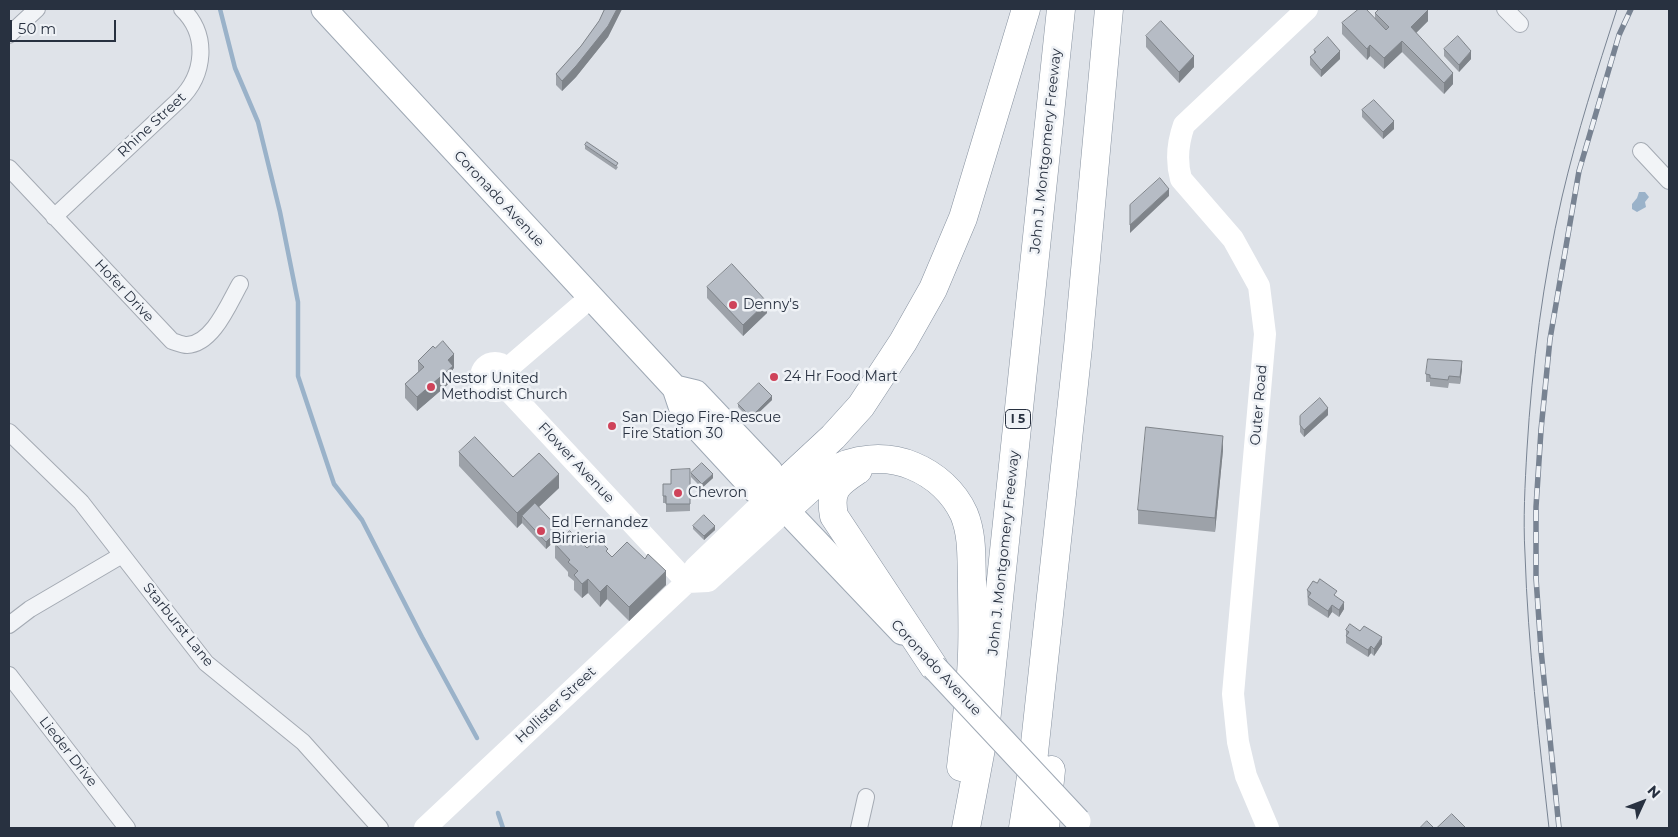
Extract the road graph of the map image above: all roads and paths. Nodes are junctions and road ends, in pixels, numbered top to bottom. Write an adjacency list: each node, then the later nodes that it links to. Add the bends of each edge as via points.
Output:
1 (37, 9): 10 (street)
2 (324, 9): 16 (main road, Coronado Avenue)
3 (1026, 9): 20 (highway, via 963,218 933,289 861,406)
4 (1061, 9): 33 (highway, John J. Montgomery Freeway / I 5, via 986,722)
5 (1109, 9): 18 (highway)
6 (1307, 9): 36 (street, Outer Road, via 1184,125 1179,138 1178,168 1182,179 1233,239 1259,286 1265,334 1233,694 1238,742 1246,776)
7 (1505, 9): 9 (street)
8 (184, 11): 14 (street, Rhine Street, via 197,30 201,50 199,69 192,86)
9 (1520, 24)
10 (9, 35)
11 (1641, 151): 13 (street)
12 (9, 168): 14 (street, Hofer Drive)
13 (1669, 181)
14 (54, 216): 15 (street, Hofer Drive, via 172,341 187,345 203,339 216,327)
15 (240, 284)
16 (591, 297): 20 (main road, Coronado Avenue, via 675,388 696,393 770,471); 22 (street, Flower Avenue, via 506,378)
17 (9, 432): 21 (street, Starburst Lane, via 81,502)
18 (1067, 449): 34 (highway); 35 (highway, via 1058,697)
19 (869, 460): 20 (highway, via 855,461); 24 (highway, via 832,494 834,516); 32 (highway, via 901,462 931,475 958,504 971,540 972,654)
20 (777, 499): 22 (street, via 708,581); 24 (main road, Coronado Avenue)
21 (122, 555): 23 (street, via 30,609); 29 (street, Starburst Lane, via 206,663 303,742)
22 (687, 582): 30 (street, Hollister Street)
23 (9, 625)
24 (934, 666): 27 (main road, Coronado Avenue, bridge)
25 (9, 675): 28 (street, Lieder Drive)
26 (866, 796): 31 (street)
27 (1081, 825)
28 (127, 828)
29 (380, 828)
30 (425, 828)
31 (859, 828)
32 (953, 828)
33 (966, 828)
34 (1023, 828)
35 (1045, 828)
36 (1268, 828)

